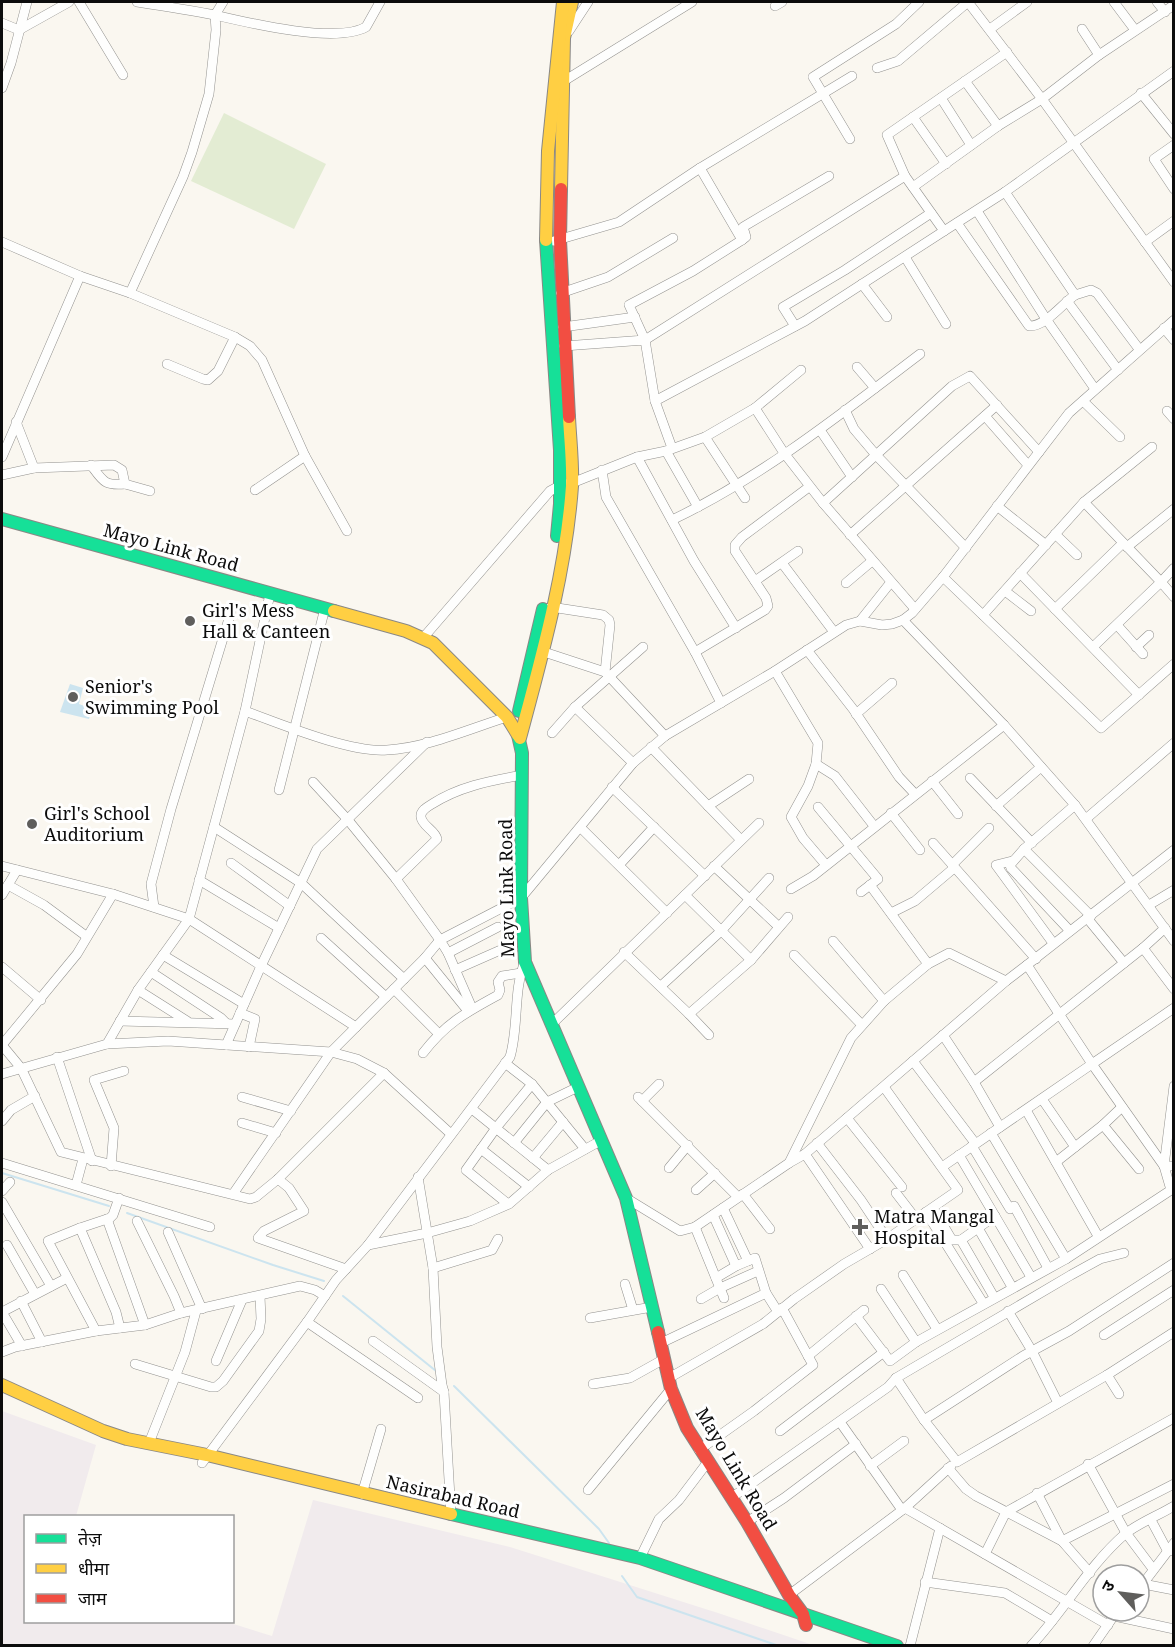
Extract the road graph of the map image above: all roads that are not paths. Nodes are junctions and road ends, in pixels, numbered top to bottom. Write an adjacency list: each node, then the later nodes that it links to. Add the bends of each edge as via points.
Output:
1 (27, 2): 22 (street)
2 (69, 2): 22 (street)
3 (79, 2): 29 (street)
4 (137, 2): 18 (street)
5 (223, 2): 18 (street)
6 (380, 2): 18 (street, via 366,27 344,33 317,33)
7 (562, 2): 24 (main road)
8 (572, 2): 24 (main road)
9 (588, 2): 24 (street)
10 (692, 2): 32 (street)
11 (919, 2): 34 (street, via 896,24 813,77)
12 (968, 2): 20 (street); 27 (street, via 898,61)
13 (1027, 2): 20 (street)
14 (1114, 2): 23 (street)
15 (1157, 2): 17 (street)
16 (1173, 5): 17 (street)
17 (1165, 12): 23 (street)
18 (214, 15): 67 (street, via 216,30 203,118 183,177)
19 (2, 23): 22 (street)
20 (990, 29): 25 (street)
21 (1082, 29): 26 (street)
22 (19, 30): 33 (street)
23 (1135, 30): 26 (street)
24 (561, 38): 32 (main road)
25 (1007, 52): 31 (street); 37 (street)
26 (1099, 55): 37 (street)
27 (877, 68)
28 (1173, 71): 35 (street)
29 (123, 75)
30 (852, 76): 34 (street)
31 (965, 81): 36 (street); 39 (street)
32 (558, 85): 58 (main road); 61 (main road, via 545,208)
33 (2, 88)
34 (824, 93): 41 (street); 46 (street)
35 (1141, 93): 40 (street); 42 (street)
36 (941, 98): 38 (street); 43 (street)
37 (1042, 99): 39 (street); 42 (street)
38 (914, 117): 45 (street); 48 (street, via 887,135)
39 (998, 126): 43 (street)
40 (1173, 134)
41 (850, 139)
42 (1073, 143): 51 (street); 62 (street)
43 (971, 145): 45 (street)
44 (1173, 145): 50 (street, via 1154,159)
45 (946, 164): 49 (street)
46 (700, 168): 58 (street, via 619,222); 59 (street)
47 (829, 176): 59 (street, via 743,227 746,237)
48 (905, 176): 49 (street); 79 (street)
49 (913, 187): 53 (street)
50 (1173, 189)
51 (1005, 192): 52 (street); 69 (street)
52 (977, 211): 55 (street); 72 (street)
53 (931, 213): 56 (street); 75 (street, via 783,307)
54 (1173, 221): 62 (street)
55 (957, 223): 56 (street); 72 (street, via 1025,322 1033,327)
56 (944, 231): 63 (street)
57 (673, 238): 68 (street, via 608,277)
58 (560, 240): 61 (street); 68 (main road)
59 (742, 240): 71 (street, via 629,305)
60 (2, 242): 64 (street)
61 (546, 242): 117 (main road)
62 (1145, 242): 65 (street)
63 (904, 257): 66 (street); 74 (street)
64 (80, 276): 67 (street); 98 (street)
65 (1173, 282)
66 (862, 284): 70 (street); 75 (street)
67 (130, 293): 78 (street)
68 (561, 294): 76 (main road)
69 (1071, 298): 72 (street); 82 (street, via 1091,290 1097,293); 87 (street)
70 (887, 316)
71 (635, 317): 76 (street); 79 (street)
72 (1046, 319): 89 (street)
73 (1173, 320): 77 (street)
74 (946, 324)
75 (795, 326): 90 (street)
76 (563, 327): 81 (main road)
77 (1164, 328): 80 (street); 82 (street)
78 (235, 337): 84 (street, via 218,371 208,380); 108 (street, via 262,360)
79 (645, 340): 81 (street); 90 (street)
80 (1173, 340)
81 (564, 346): 117 (main road)
82 (1139, 349): 87 (street)
83 (920, 354): 88 (street)
84 (167, 364)
85 (857, 368): 88 (street)
86 (801, 370): 93 (street)
87 (1118, 370): 89 (street)
88 (875, 388): 94 (street)
89 (1095, 389): 91 (street)
90 (655, 401): 103 (street)
91 (1083, 401): 101 (street); 104 (street)
92 (997, 405): 96 (street); 104 (street); 106 (street, via 970,376 952,386)
93 (755, 408): 100 (street); 105 (street)
94 (845, 410): 99 (street); 106 (street, via 854,429)
95 (1167, 411): 97 (street)
96 (985, 416): 111 (street); 119 (street)
97 (1173, 419)
98 (16, 422): 107 (street); 112 (street)
99 (820, 430): 105 (street); 115 (street)
100 (705, 437): 103 (street); 118 (street)
101 (1120, 437)
102 (1152, 447): 124 (street)
103 (669, 450): 109 (street); 127 (street)
104 (1039, 452): 111 (street)
105 (784, 453): 118 (street); 120 (street)
106 (876, 455): 115 (street); 119 (street)
107 (2, 456)
108 (305, 456): 121 (street); 131 (street)
109 (637, 457): 113 (street); 130 (street)
110 (91, 465): 112 (street); 116 (street, via 106,483); 116 (street, via 117,466)
111 (1028, 465): 126 (street)
112 (34, 468): 114 (street)
113 (602, 471): 117 (street); 169 (street, via 606,497)
114 (2, 475)
115 (852, 477): 125 (street)
116 (125, 484): 122 (street)
117 (566, 484): 151 (main road, via 569,514); 164 (street, via 550,491); 183 (main road)
118 (736, 484): 123 (street); 127 (street)
119 (906, 486): 133 (street); 136 (street)
120 (809, 487): 125 (street); 144 (street, via 738,540 735,550)
121 (255, 490)
122 (150, 491)
123 (745, 498)
124 (1084, 502): 132 (street); 135 (street)
125 (823, 504): 133 (street)
126 (997, 506): 134 (street); 136 (street)
127 (698, 507): 130 (street)
128 (1173, 509): 135 (street)
129 (2, 519): 149 (main road, Mayo Link Road)
130 (672, 520): 161 (street)
131 (347, 531)
132 (1055, 534): 134 (street); 138 (street)
133 (850, 535): 139 (street)
134 (1046, 544): 142 (street)
135 (1125, 545): 146 (street); 154 (street)
136 (966, 548): 143 (street)
137 (798, 551): 140 (street)
138 (1077, 555)
139 (872, 561): 145 (street); 147 (street)
140 (782, 563): 144 (street); 162 (street)
141 (1173, 568): 146 (street)
142 (1020, 573): 148 (street); 154 (street)
143 (943, 577): 153 (street); 157 (street)
144 (755, 581): 161 (street, via 768,606)
145 (891, 582): 153 (street); 159 (street)
146 (1161, 582): 150 (street); 160 (street)
147 (846, 583)
148 (1005, 591): 155 (street); 157 (street)
149 (270, 594): 152 (main road, Mayo Link Road); 177 (street)
150 (1173, 597)
151 (551, 607): 168 (main road); 172 (street, via 603,615 609,620)
152 (325, 608): 164 (main road, Mayo Link Road); 181 (street)
153 (915, 609): 158 (street)
154 (1055, 609): 166 (street)
155 (1031, 611)
156 (231, 612): 245 (street, via 168,820 152,884)
157 (983, 615): 174 (street, via 1101,728)
158 (903, 620): 159 (street, via 882,625); 180 (street)
159 (860, 621): 162 (street)
160 (1117, 624): 163 (street, via 1139,650); 166 (street)
161 (736, 627): 169 (street)
162 (834, 632): 167 (street)
163 (1149, 635)
164 (423, 638): 179 (main road, Mayo Link Road, via 433,643)
165 (643, 647): 172 (street)
166 (1093, 647): 174 (street)
167 (807, 650): 171 (street); 178 (street)
168 (541, 651): 172 (street); 183 (main road)
169 (695, 652): 175 (street)
170 (1173, 664): 174 (street)
171 (775, 671): 175 (street); 189 (street, via 818,743)
172 (608, 674): 176 (street); 184 (street)
173 (892, 683): 178 (street)
174 (1139, 695)
175 (721, 703): 184 (street)
176 (575, 707): 182 (street); 188 (street)
177 (245, 711): 181 (street); 209 (street)
178 (856, 714): 198 (street)
179 (507, 717): 183 (main road, Mayo Link Road); 185 (street)
180 (1004, 725): 190 (street); 194 (street)
181 (294, 729): 185 (street, via 385,750); 197 (street)
182 (552, 733)
183 (517, 734): 191 (main road, Mayo Link Road)
184 (665, 736): 187 (street)
185 (427, 742): 206 (street)
186 (1173, 743): 205 (street)
187 (651, 747): 188 (street); 200 (street)
188 (633, 763): 196 (street)
189 (816, 764): 208 (street, via 846,787); 222 (street, via 791,817)
190 (1041, 767): 199 (street); 201 (street)
191 (522, 775): 228 (street, via 469,786 446,794 424,809 421,820 437,839); 241 (main road, Mayo Link Road)
192 (970, 778): 201 (street)
193 (749, 779): 200 (street)
194 (932, 781): 198 (street); 204 (street)
195 (313, 782): 206 (street)
196 (612, 787): 210 (street); 211 (street)
197 (279, 790)
198 (915, 794): 203 (street)
199 (1075, 805): 205 (street); 216 (street)
200 (708, 806): 213 (street)
201 (996, 806): 216 (street)
202 (818, 807): 215 (street)
203 (891, 813): 208 (street); 217 (street)
204 (957, 814)
205 (1087, 818): 231 (street)
206 (348, 820): 228 (street); 232 (street, via 317,849)
207 (759, 823): 213 (street)
208 (874, 826): 215 (street)
209 (214, 827): 230 (street); 232 (street)
210 (654, 827): 221 (street); 227 (street)
211 (581, 828): 221 (street); 241 (street)
212 (989, 828): 225 (street)
213 (741, 840): 224 (street)
214 (933, 843): 225 (street)
215 (850, 846): 222 (street); 234 (street, via 878,879)
216 (1028, 846): 219 (street); 249 (street)
217 (920, 850)
218 (1173, 850): 231 (street)
219 (1012, 861): 255 (street, via 1011,868); 261 (street, via 996,865)
220 (231, 863): 244 (street)
221 (619, 865): 246 (street)
222 (826, 865): 235 (street)
223 (2, 866): 226 (street)
224 (714, 866): 227 (street); 242 (street)
225 (953, 866): 247 (street, via 915,901); 269 (street)
226 (17, 870): 233 (street); 238 (street)
227 (705, 876): 240 (street)
228 (396, 879): 259 (street)
229 (769, 879): 242 (street)
230 (199, 880): 250 (street); 253 (street)
231 (1132, 882): 243 (street); 249 (street)
232 (301, 883): 244 (street); 279 (street)
233 (8, 885): 239 (street); 257 (street)
234 (870, 885): 237 (street); 247 (street)
235 (791, 889)
236 (1173, 890): 243 (street)
237 (861, 892)
238 (113, 894): 245 (street); 257 (street)
239 (2, 895)
240 (686, 896): 246 (street); 254 (street)
241 (521, 898): 259 (street); 275 (main road, Mayo Link Road)
242 (749, 899): 251 (street); 254 (street)
243 (1149, 905): 256 (street)
244 (290, 906): 253 (street)
245 (154, 907): 250 (street)
246 (667, 913): 264 (street)
247 (891, 914): 272 (street)
248 (788, 917): 251 (street)
249 (1089, 917): 255 (street); 271 (street)
250 (189, 919): 266 (street); 274 (street)
251 (778, 926): 270 (street)
252 (498, 927): 265 (street)
253 (279, 928): 274 (street)
254 (721, 931): 270 (street); 281 (street)
255 (1070, 931): 261 (street)
256 (1170, 934): 263 (street)
257 (86, 936): 286 (street)
258 (321, 938): 285 (street)
259 (440, 940): 265 (street); 268 (street)
260 (833, 941): 287 (street)
261 (1053, 943): 269 (street)
262 (505, 948): 276 (street)
263 (1143, 948): 271 (street); 282 (street)
264 (624, 952): 281 (street); 296 (street)
265 (448, 953): 276 (street)
266 (163, 955): 278 (street); 288 (street)
267 (794, 955): 297 (street)
268 (425, 958): 279 (street); 290 (street)
269 (1036, 958): 273 (street)
270 (751, 960): 291 (street)
271 (1124, 963): 292 (street)
272 (928, 964): 280 (street, via 949,953); 287 (street)
273 (1027, 965): 280 (street); 292 (street)
274 (261, 966): 288 (street); 298 (street)
275 (523, 968): 290 (street, via 498,980 498,995); 296 (main road, Mayo Link Road); 310 (street, via 514,1045)
276 (455, 970): 290 (street)
277 (3, 972): 286 (street)
278 (151, 972): 284 (street); 295 (street)
279 (405, 979): 283 (street)
280 (1006, 981): 301 (street)
281 (661, 986): 291 (street)
282 (1173, 988)
283 (394, 989): 285 (street); 299 (street)
284 (138, 990): 293 (street); 294 (street)
285 (386, 997): 298 (street)
286 (41, 1000): 303 (street)
287 (884, 1001): 297 (street)
288 (242, 1009): 295 (street); 305 (street, via 255,1019)
289 (1173, 1009): 311 (street)
290 (470, 1010): 299 (street)
291 (689, 1014): 300 (street)
292 (1061, 1014): 311 (street); 316 (street)
293 (120, 1021): 294 (street); 302 (street)
294 (188, 1022): 295 (street)
295 (231, 1024): 304 (street)
296 (552, 1024): 320 (main road, Mayo Link Road)
297 (862, 1025): 334 (street, via 851,1038)
298 (356, 1027): 306 (street)
299 (438, 1033): 307 (street)
300 (709, 1035)
301 (943, 1035): 309 (street); 316 (street)
302 (106, 1044): 304 (street, via 168,1041); 308 (street)
303 (2, 1045): 312 (street)
304 (226, 1045): 305 (street)
305 (249, 1047): 306 (street)
306 (332, 1052): 314 (street); 329 (street)
307 (423, 1053)
308 (57, 1057): 312 (street); 352 (street)
309 (913, 1061): 321 (street); 345 (street)
310 (505, 1063): 317 (street); 327 (street)
311 (1092, 1064): 324 (street); 326 (street)
312 (21, 1068): 315 (street); 322 (street)
313 (124, 1071): 356 (street, via 94,1080 114,1128)
314 (384, 1073): 340 (street); 364 (street)
315 (2, 1074)
316 (974, 1082): 336 (street)
317 (532, 1084): 325 (street); 337 (street)
318 (659, 1084): 344 (street, via 640,1099)
319 (1173, 1086): 357 (street)
320 (578, 1087): 325 (street); 341 (main road, Mayo Link Road)
321 (884, 1087): 330 (street); 358 (street)
322 (34, 1096): 331 (street, via 11,1110); 352 (street, via 61,1152)
323 (243, 1097): 329 (street)
324 (1042, 1099): 328 (street); 346 (street)
325 (547, 1102): 332 (street); 343 (street)
326 (1122, 1107): 335 (street); 357 (street)
327 (472, 1109): 337 (street); 340 (street)
328 (1026, 1110): 336 (street); 353 (street)
329 (291, 1111): 338 (street)
330 (847, 1118): 342 (street); 384 (street)
331 (2, 1121)
332 (563, 1122): 348 (street); 351 (street)
333 (242, 1123): 338 (street)
334 (808, 1125): 342 (street); 355 (street)
335 (1103, 1125): 346 (street); 360 (street)
336 (1000, 1127): 339 (street)
337 (496, 1128): 343 (street); 347 (street)
338 (276, 1133): 371 (street)
339 (991, 1133): 345 (street); 373 (street)
340 (451, 1134): 363 (street)
341 (602, 1140): 348 (street); 374 (main road, Mayo Link Road)
342 (821, 1140): 349 (street); 395 (street)
343 (514, 1143): 351 (street)
344 (688, 1145): 359 (street); 362 (street)
345 (973, 1145): 350 (street); 379 (street)
346 (1075, 1147): 353 (street)
347 (481, 1149): 367 (street); 377 (street, via 466,1170)
348 (585, 1149): 361 (street)
349 (805, 1154): 355 (street); 400 (street)
350 (959, 1155): 358 (street); 383 (street)
351 (533, 1158): 361 (street)
352 (88, 1160): 356 (street); 366 (street)
353 (1056, 1162): 393 (street)
354 (2, 1163): 366 (street)
355 (789, 1164): 372 (street)
356 (111, 1166): 371 (street)
357 (1168, 1166): 370 (street)
358 (942, 1167): 380 (street, via 958,1190)
359 (669, 1168)
360 (1139, 1169)
361 (548, 1170): 367 (street)
362 (715, 1173): 368 (street); 372 (street)
363 (418, 1178): 392 (street); 398 (street)
364 (278, 1179): 371 (street, via 250,1199); 409 (street, via 304,1211 258,1238)
365 (10, 1182): 369 (street)
366 (75, 1185): 375 (street)
367 (529, 1187): 377 (street)
368 (696, 1190)
369 (2, 1191)
370 (1172, 1191): 393 (street)
371 (233, 1194)
372 (741, 1195): 378 (street); 390 (street)
373 (1029, 1197): 379 (street); 403 (street)
374 (626, 1198): 387 (street, via 680,1231); 430 (main road, Mayo Link Road)
375 (118, 1200): 382 (street); 386 (street)
376 (2, 1202): 416 (street)
377 (508, 1204): 392 (street, via 470,1221)
378 (723, 1208): 381 (street); 404 (street)
379 (1012, 1208): 383 (street); 408 (street)
380 (930, 1210): 384 (street); 396 (street, via 952,1240); 429 (street)
381 (713, 1215): 387 (street); 406 (street)
382 (110, 1217): 388 (street); 441 (street)
383 (995, 1217): 389 (street); 399 (street)
384 (916, 1219): 395 (street)
385 (137, 1221): 437 (street)
386 (210, 1227)
387 (695, 1227): 414 (street)
388 (80, 1228): 413 (street, via 48,1241); 442 (street)
389 (978, 1228): 396 (street); 402 (street)
390 (770, 1229)
391 (168, 1232): 431 (street)
392 (427, 1233): 398 (street); 407 (street)
393 (1098, 1236): 403 (street)
394 (498, 1239): 407 (street, via 492,1250)
395 (887, 1239): 400 (street)
396 (961, 1240): 423 (street)
397 (7, 1245): 421 (street)
398 (368, 1245): 409 (street)
399 (1013, 1246): 402 (street); 412 (street)
400 (870, 1249): 433 (street)
401 (1124, 1253): 436 (street, via 1100,1259)
402 (994, 1256): 417 (street)
403 (1066, 1258): 408 (street)
404 (748, 1261): 406 (street); 410 (street, via 755,1258)
405 (1173, 1263): 452 (street)
406 (736, 1266): 414 (street)
407 (433, 1268): 466 (street)
408 (1048, 1268): 412 (street)
409 (346, 1269): 422 (street)
410 (758, 1271): 414 (street); 420 (street)
411 (903, 1275): 443 (street)
412 (1031, 1276): 417 (street)
413 (67, 1278): 416 (street); 444 (street)
414 (718, 1283): 425 (street); 426 (street)
415 (625, 1284): 432 (street)
416 (51, 1286): 421 (street)
417 (1012, 1287): 423 (street)
418 (881, 1289): 449 (street)
419 (1173, 1290): 446 (street)
420 (766, 1293): 433 (street); 450 (street)
421 (35, 1294): 428 (street)
422 (326, 1295): 424 (street, via 300,1286); 440 (street)
423 (997, 1295): 429 (street); 436 (street)
424 (260, 1296): 427 (street); 461 (street, via 259,1331 223,1381 211,1387)
425 (723, 1298)
426 (701, 1299)
427 (242, 1300): 431 (street); 457 (street)
428 (21, 1301): 435 (street); 448 (street)
429 (983, 1303): 443 (street)
430 (652, 1307): 432 (street); 450 (main road, Mayo Link Road)
431 (199, 1310): 437 (street); 461 (street)
432 (633, 1310): 439 (street)
433 (780, 1310): 455 (street); 464 (street)
434 (864, 1310): 438 (street)
435 (2, 1312): 451 (street)
436 (1008, 1312): 452 (street); 462 (street)
437 (181, 1313): 441 (street)
438 (856, 1316): 454 (street); 455 (street)
439 (590, 1318)
440 (307, 1322): 469 (street); 481 (street)
441 (145, 1325): 442 (street)
442 (120, 1328): 444 (street)
443 (937, 1329): 449 (street)
444 (96, 1331): 448 (street)
445 (1173, 1332): 460 (street)
446 (1104, 1335)
447 (373, 1341): 466 (street)
448 (42, 1342): 451 (street)
449 (916, 1342): 458 (street)
450 (661, 1343): 456 (main road, Mayo Link Road)
451 (22, 1346): 453 (street)
452 (1032, 1351): 470 (street); 472 (street)
453 (2, 1352)
454 (884, 1352): 458 (street); 475 (street)
455 (808, 1356): 480 (street, via 813,1365)
456 (664, 1359): 463 (street, via 630,1378); 464 (main road, Mayo Link Road)
457 (216, 1361)
458 (890, 1361): 462 (street)
459 (135, 1364): 461 (street)
460 (1107, 1375): 468 (street); 470 (street)
461 (174, 1376): 478 (street)
462 (901, 1376): 472 (street); 473 (street)
463 (593, 1384)
464 (670, 1384): 480 (main road, Mayo Link Road); 488 (street)
465 (2, 1385): 476 (main road, Nasirabad Road)
466 (443, 1389): 496 (street)
467 (2, 1392): 476 (main road, Nasirabad Road)
468 (1119, 1394)
469 (418, 1398)
470 (1058, 1403): 482 (street)
471 (1173, 1418): 484 (street)
472 (924, 1420): 482 (street)
473 (840, 1422): 479 (street); 491 (street)
474 (381, 1430): 490 (street)
475 (780, 1431)
476 (102, 1434): 478 (main road, Nasirabad Road); 481 (main road, Nasirabad Road)
477 (904, 1441): 485 (street)
478 (149, 1443): 481 (main road, Nasirabad Road)
479 (856, 1444): 485 (street); 498 (street)
480 (699, 1450): 483 (main road, Mayo Link Road)
481 (205, 1459): 490 (main road, Nasirabad Road); 513 (main road, Nasirabad Road, via 471,1529 642,1566)
482 (957, 1462): 486 (street)
483 (707, 1463): 491 (main road, Mayo Link Road); 504 (street, via 659,1519)
484 (1088, 1464): 489 (street); 495 (street)
485 (870, 1466): 493 (street)
486 (948, 1468): 493 (street); 494 (street, via 966,1489)
487 (1173, 1484): 495 (street)
488 (588, 1490)
489 (1037, 1493): 494 (street); 501 (street)
490 (362, 1494): 496 (main road, Nasirabad Road)
491 (731, 1498): 498 (main road, Mayo Link Road)
492 (1173, 1506): 497 (street)
493 (904, 1509): 499 (street); 511 (street)
494 (1005, 1512): 501 (street); 503 (street)
495 (1116, 1514): 500 (street); 501 (street)
496 (451, 1515): 504 (main road, Nasirabad Road)
497 (1151, 1520): 500 (street); 502 (street)
498 (747, 1522): 511 (main road, Mayo Link Road)
499 (940, 1528): 503 (street); 508 (street)
500 (1126, 1533): 505 (street); 507 (street)
501 (1062, 1541): 507 (street)
502 (1171, 1548): 505 (street)
503 (985, 1554): 512 (street)
504 (640, 1558): 513 (main road, Nasirabad Road, via 764,1599)
505 (1153, 1569): 506 (street)
506 (1151, 1572)
507 (1090, 1573): 512 (street)
508 (925, 1582): 514 (street, via 1005,1593); 520 (street)
509 (1151, 1587): 510 (street)
510 (1173, 1590)
511 (789, 1595): 513 (main road, Mayo Link Road)
512 (1069, 1601): 514 (street); 516 (street)
513 (805, 1620): 518 (main road, Nasirabad Road); 519 (main road, Nasirabad Road)
514 (1052, 1621): 521 (street)
515 (1150, 1623): 517 (street)
516 (1108, 1625): 522 (street)
517 (1173, 1629)
518 (862, 1646)
519 (897, 1646)
520 (910, 1646)
521 (1031, 1646)
522 (1093, 1646)

